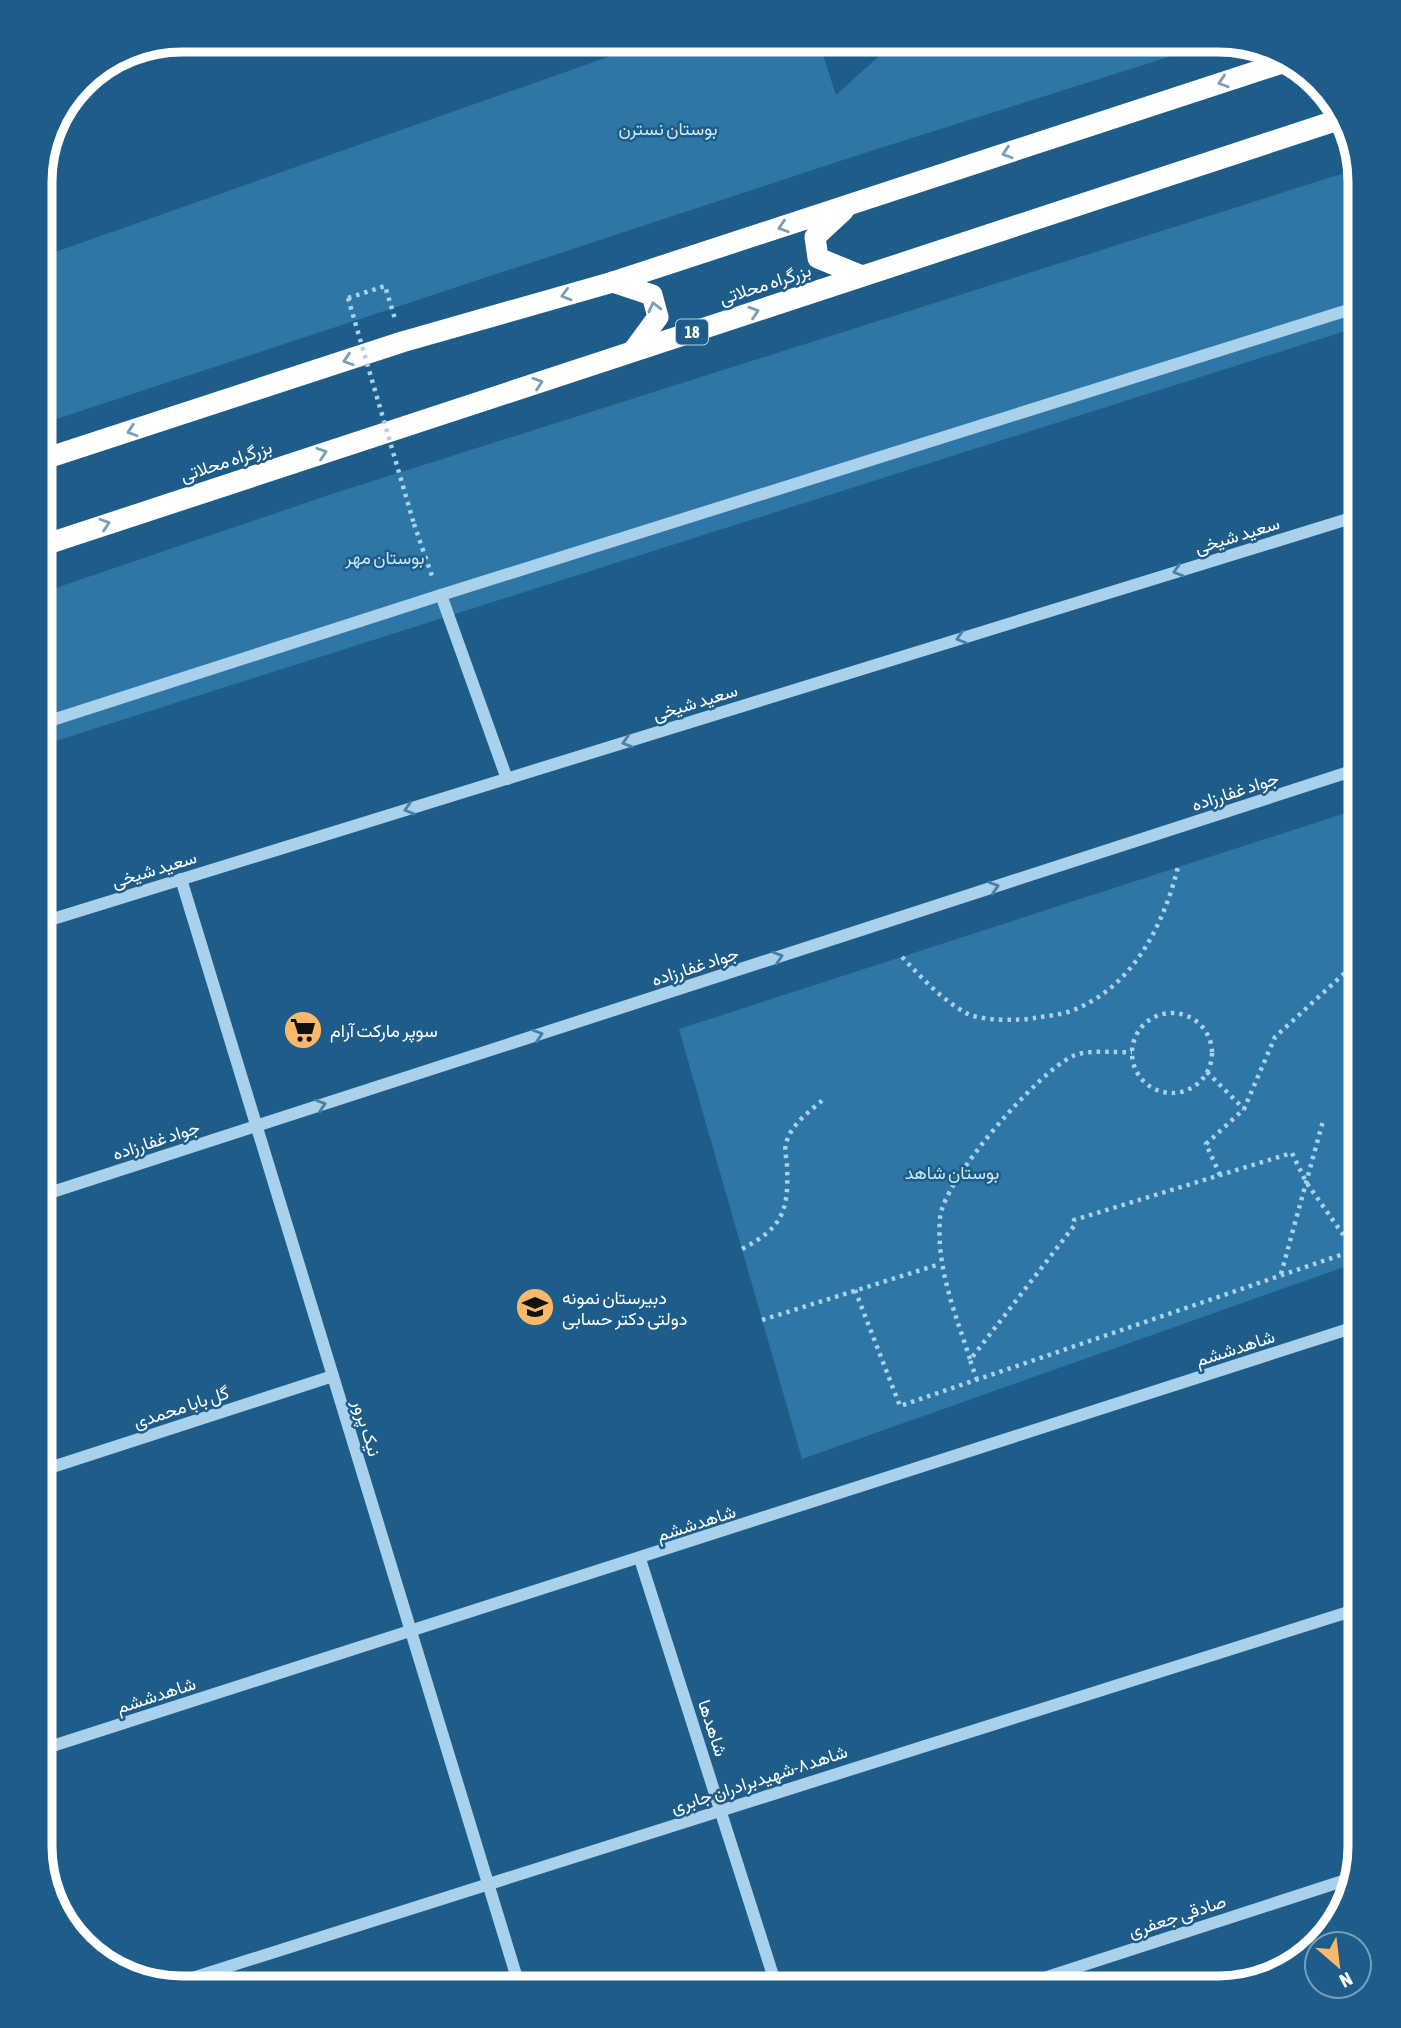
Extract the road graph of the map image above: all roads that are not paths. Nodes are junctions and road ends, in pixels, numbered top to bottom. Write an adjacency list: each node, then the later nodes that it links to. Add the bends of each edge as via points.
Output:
1 (1275, 65): 3 (highway, one-way to 3)
2 (1333, 122): 4 (highway, بزرگراه محلاتی / 18)
3 (848, 206): 4 (highway, via 815,237 818,258); 5 (highway, one-way to 5)
4 (862, 276): 7 (highway, بزرگراه محلاتی / 18, one-way to 4)
5 (613, 282): 7 (highway, one-way to 5, via 658,317 652,295); 8 (highway, one-way to 8, via 402,342)
6 (1348, 310): 11 (street)
7 (633, 351): 10 (highway, بزرگراه محلاتی / 18, one-way to 7)
8 (53, 456)
9 (1348, 519): 14 (street, سعید شیخی, one-way to 14)
10 (53, 541)
11 (441, 595): 12 (street); 14 (street)
12 (53, 720)
13 (1348, 772): 17 (street, جواد غفارزاده, one-way to 13)
14 (507, 779): 15 (street, سعید شیخی, one-way to 15)
15 (181, 879): 16 (street, سعید شیخی); 17 (street, نیک پرور)
16 (53, 919)
17 (257, 1126): 18 (street, جواد غفارزاده); 20 (street, نیک پرور)
18 (52, 1192)
19 (1348, 1329): 22 (street, شاهدششم)
20 (333, 1376): 21 (street, گل بابا محمدی); 24 (street, نیک پرور)
21 (52, 1467)
22 (640, 1559): 24 (street, شاهدششم); 26 (street, شاهدها)
23 (1348, 1612): 26 (street, شاهد۸-شهیدبرادران جابری)
24 (411, 1633): 25 (street, شاهدششم); 28 (street, نیک پرور)
25 (52, 1746)
26 (720, 1810): 28 (street, شاهد۸-شهیدبرادران جابری); 31 (street, شاهدها)
27 (1343, 1881): 32 (street, صادقی جعفری)
28 (488, 1883): 29 (street, شاهد۸-شهیدبرادران جابری); 30 (street, نیک پرور)
29 (201, 1975)
30 (516, 1975)
31 (773, 1976)
32 (1050, 1976)

